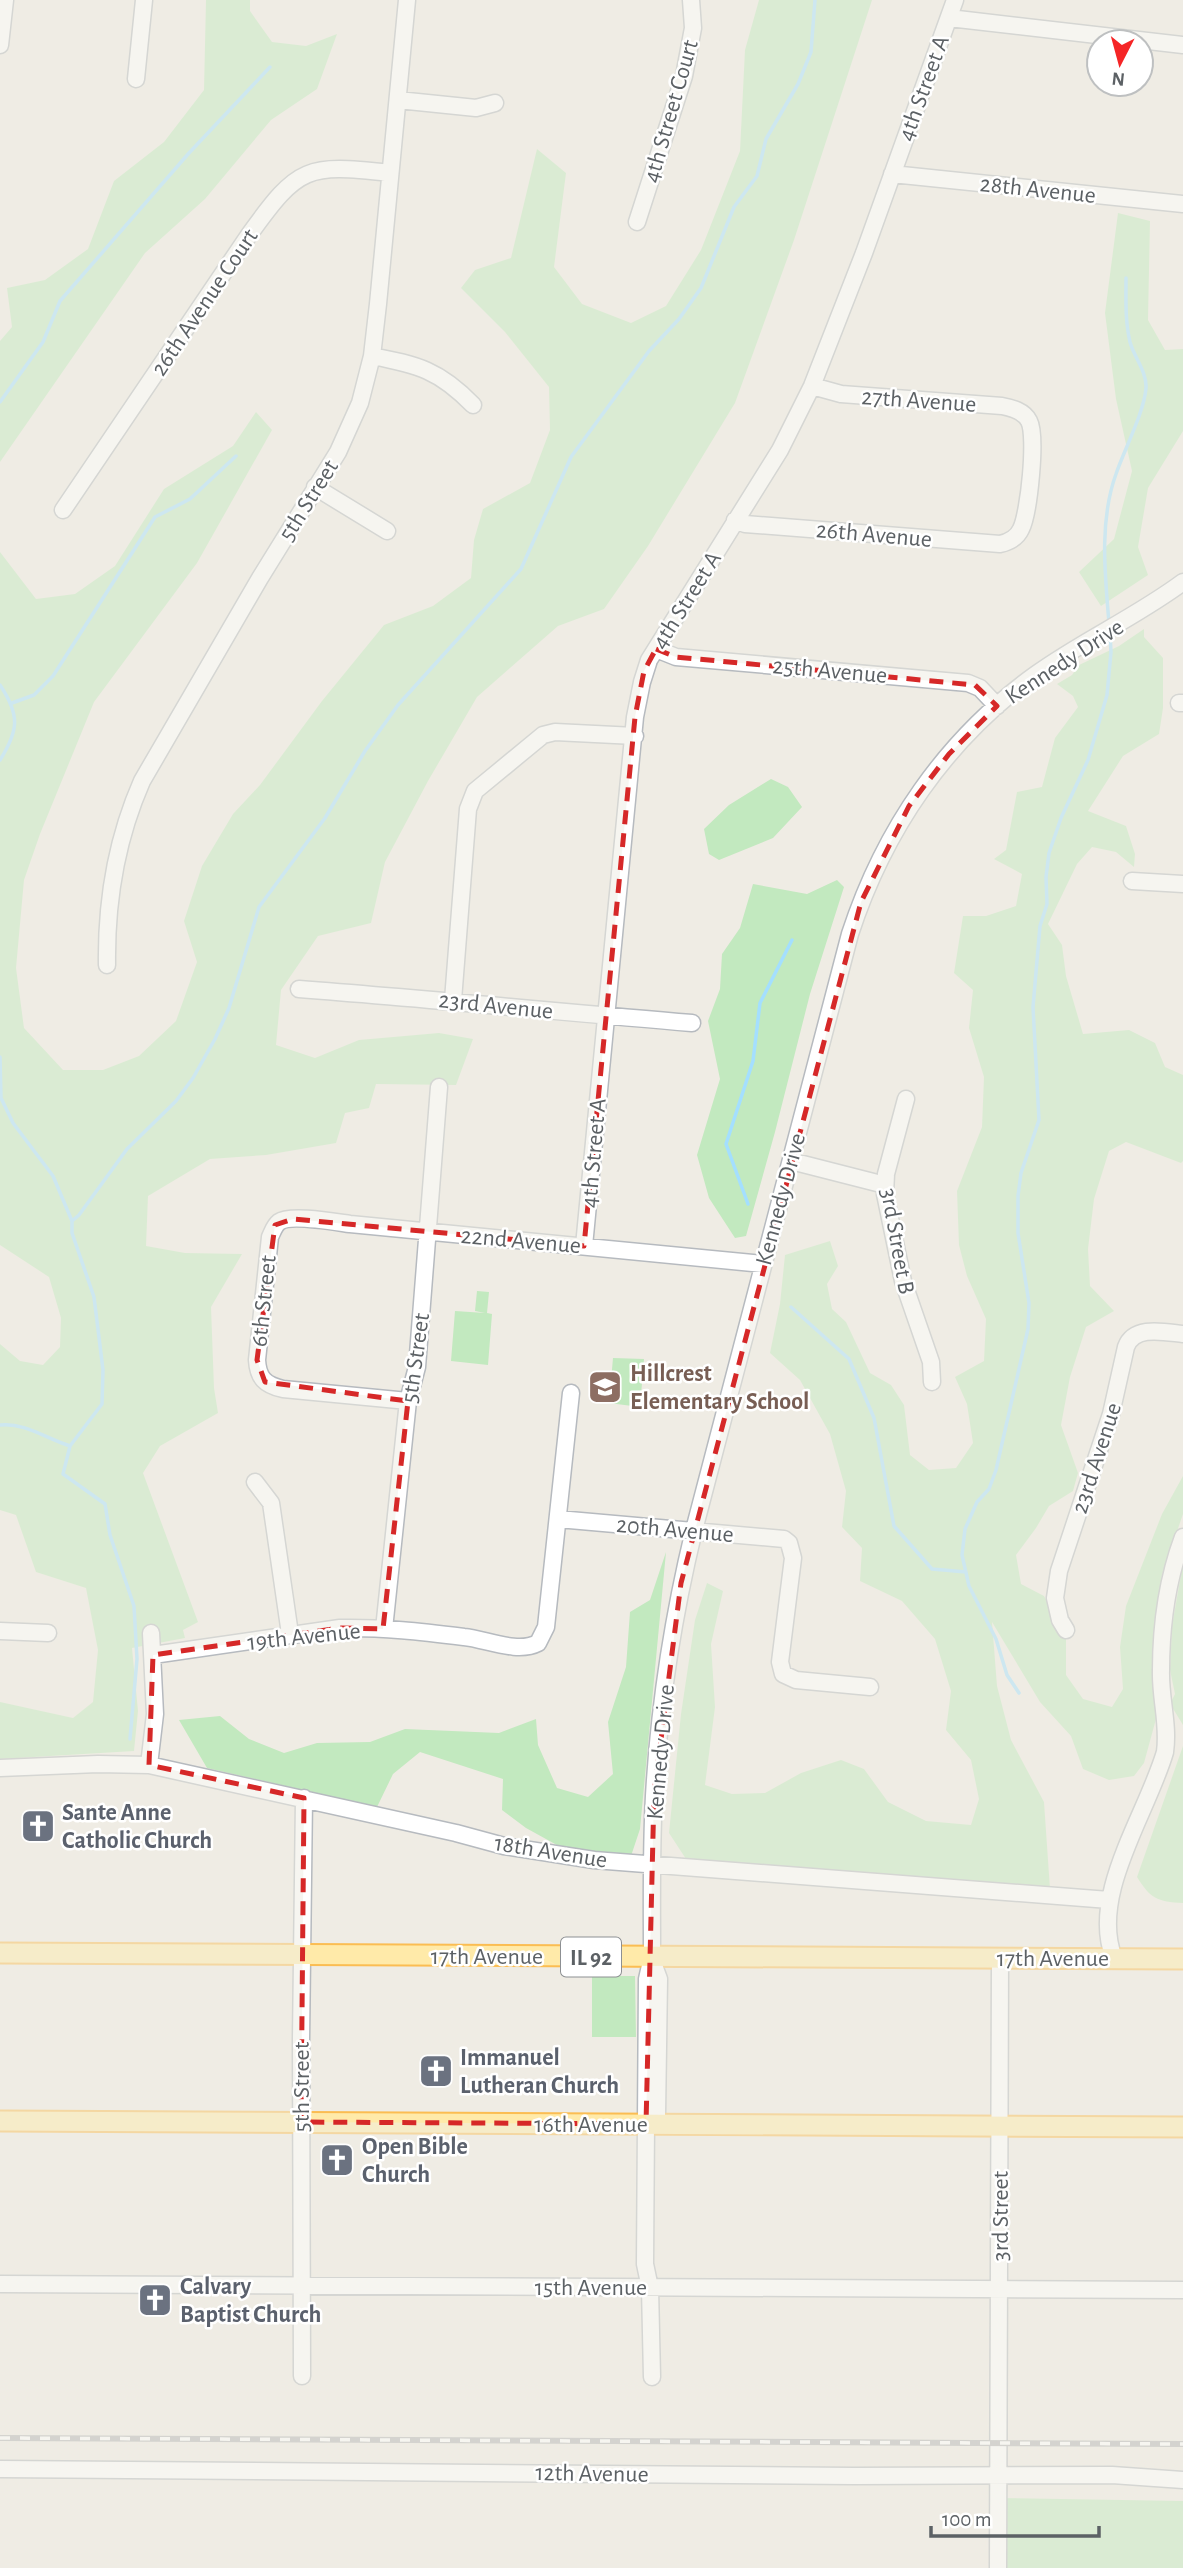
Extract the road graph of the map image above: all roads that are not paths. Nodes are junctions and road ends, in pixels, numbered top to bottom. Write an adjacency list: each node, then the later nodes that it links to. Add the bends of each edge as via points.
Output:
1 (5, 0): 7 (street)
2 (144, 0): 9 (street)
3 (407, 0): 10 (street, 5th Street)
4 (691, 0): 15 (street, 4th Street Court, via 693,28 684,76)
5 (955, 0): 6 (street, 4th Street A)
6 (949, 18): 8 (street); 13 (street, 4th Street A)
7 (0, 45)
8 (1183, 45)
9 (136, 79)
10 (398, 100): 11 (street, via 476,108); 12 (street, 5th Street)
11 (495, 103)
12 (390, 173): 16 (street, 5th Street); 20 (street, 26th Avenue Court, via 315,170 273,201)
13 (892, 174): 14 (street, 28th Avenue); 17 (street, 4th Street A)
14 (1183, 204)
15 (637, 222)
16 (372, 356): 18 (street, via 416,365 440,376); 19 (street, 5th Street, via 351,426)
17 (812, 386): 21 (street, 4th Street A, via 780,450); 23 (street, 27th Avenue, via 841,394 1002,406 1024,414 1032,438 1029,491 1022,528)
18 (473, 404)
19 (315, 487): 22 (street); 30 (street, 5th Street, via 142,781 115,860 108,904)
20 (63, 510)
21 (735, 520): 23 (street, 26th Avenue, via 1000,544); 25 (street, 4th Street A)
22 (387, 531)
23 (1013, 539)
24 (1183, 582): 26 (street, Kennedy Drive, via 1034,676)
25 (656, 649): 26 (street, 25th Avenue, via 676,657 968,682); 27 (street, 4th Street A, via 642,682)
26 (997, 706): 37 (street, Kennedy Drive, via 949,754 909,806 872,875 850,934)
27 (635, 736): 32 (street, via 543,735 475,791 469,802); 33 (street, 4th Street A)
28 (1132, 881): 29 (street)
29 (1183, 884)
30 (107, 965)
31 (299, 989): 32 (street, 23rd Avenue)
32 (453, 1000): 33 (street, 23rd Avenue)
33 (606, 1016): 34 (street, 23rd Avenue); 41 (street, 4th Street A)
34 (692, 1023)
35 (439, 1087): 40 (street, 5th Street)
36 (906, 1099): 38 (street, 3rd Street B)
37 (791, 1161): 38 (street); 42 (street, Kennedy Drive)
38 (885, 1185): 44 (street, 3rd Street B, via 898,1263 931,1362)
39 (280, 1221): 40 (street, 22nd Avenue); 46 (street, 6th Street, via 270,1237 257,1371 265,1382 283,1389)
40 (429, 1231): 41 (street, 22nd Avenue); 46 (street, 5th Street, via 417,1367)
41 (584, 1246): 42 (street, 22nd Avenue)
42 (763, 1264): 49 (street, Kennedy Drive)
43 (1183, 1334): 52 (street, 23rd Avenue, via 1147,1332 1129,1339 1111,1414 1059,1571 1055,1598)
44 (932, 1382)
45 (570, 1393): 48 (street)
46 (408, 1401): 51 (street, 5th Street)
47 (255, 1482): 56 (street, via 271,1503)
48 (558, 1518): 49 (street, 20th Avenue); 51 (street, 19th Avenue, via 546,1627 538,1643 509,1645)
49 (694, 1530): 58 (street, 20th Avenue, via 789,1543 793,1558 780,1662 783,1674 796,1680); 62 (street, Kennedy Drive, via 665,1684)
50 (1183, 1537): 63 (street, via 1166,1594 1160,1672 1165,1752)
51 (384, 1629): 56 (street, 19th Avenue)
52 (1066, 1630)
53 (0, 1631): 54 (street)
54 (48, 1633)
55 (151, 1633): 57 (street)
56 (290, 1634): 57 (street, 19th Avenue)
57 (153, 1655): 59 (street, via 155,1714)
58 (870, 1687)
59 (149, 1765): 60 (street, 18th Avenue); 61 (street, 18th Avenue)
60 (0, 1768)
61 (304, 1798): 62 (street, 18th Avenue, via 504,1846 572,1858); 65 (street, 5th Street)
62 (652, 1864): 63 (street, 18th Avenue); 66 (street, Kennedy Drive)
63 (1109, 1900): 68 (street, via 1106,1931)
64 (0, 1953): 65 (main road, 17th Avenue / IL 92)
65 (302, 1954): 66 (main road, 17th Avenue / IL 92); 71 (street, 5th Street)
66 (652, 1957): 67 (main road, 17th Avenue / IL 92); 72 (street, Kennedy Drive, via 659,1979)
67 (1000, 1958): 68 (main road, 17th Avenue / IL 92); 73 (street, 3rd Street)
68 (1114, 1958): 69 (main road, 17th Avenue / IL 92)
69 (1183, 1959)
70 (0, 2121): 71 (main road, 16th Avenue)
71 (301, 2122): 72 (main road, 16th Avenue); 76 (street, 5th Street)
72 (651, 2124): 73 (main road, 16th Avenue); 77 (street, Kennedy Drive, via 645,2264)
73 (1000, 2126): 74 (main road, 16th Avenue); 78 (street, 3rd Street)
74 (1183, 2127)
75 (0, 2284): 76 (street, 15th Avenue)
76 (302, 2285): 77 (street, 15th Avenue); 80 (street, 5th Street)
77 (650, 2288): 78 (street, 15th Avenue); 81 (street, Kennedy Drive)
78 (1000, 2289): 79 (street, 15th Avenue); 83 (street, 3rd Street)
79 (1183, 2290)
80 (302, 2376)
81 (652, 2377)
82 (0, 2469): 83 (street, 12th Avenue)
83 (998, 2474): 84 (street, 12th Avenue); 85 (street, 3rd Street)
84 (1183, 2480)
85 (998, 2568)

